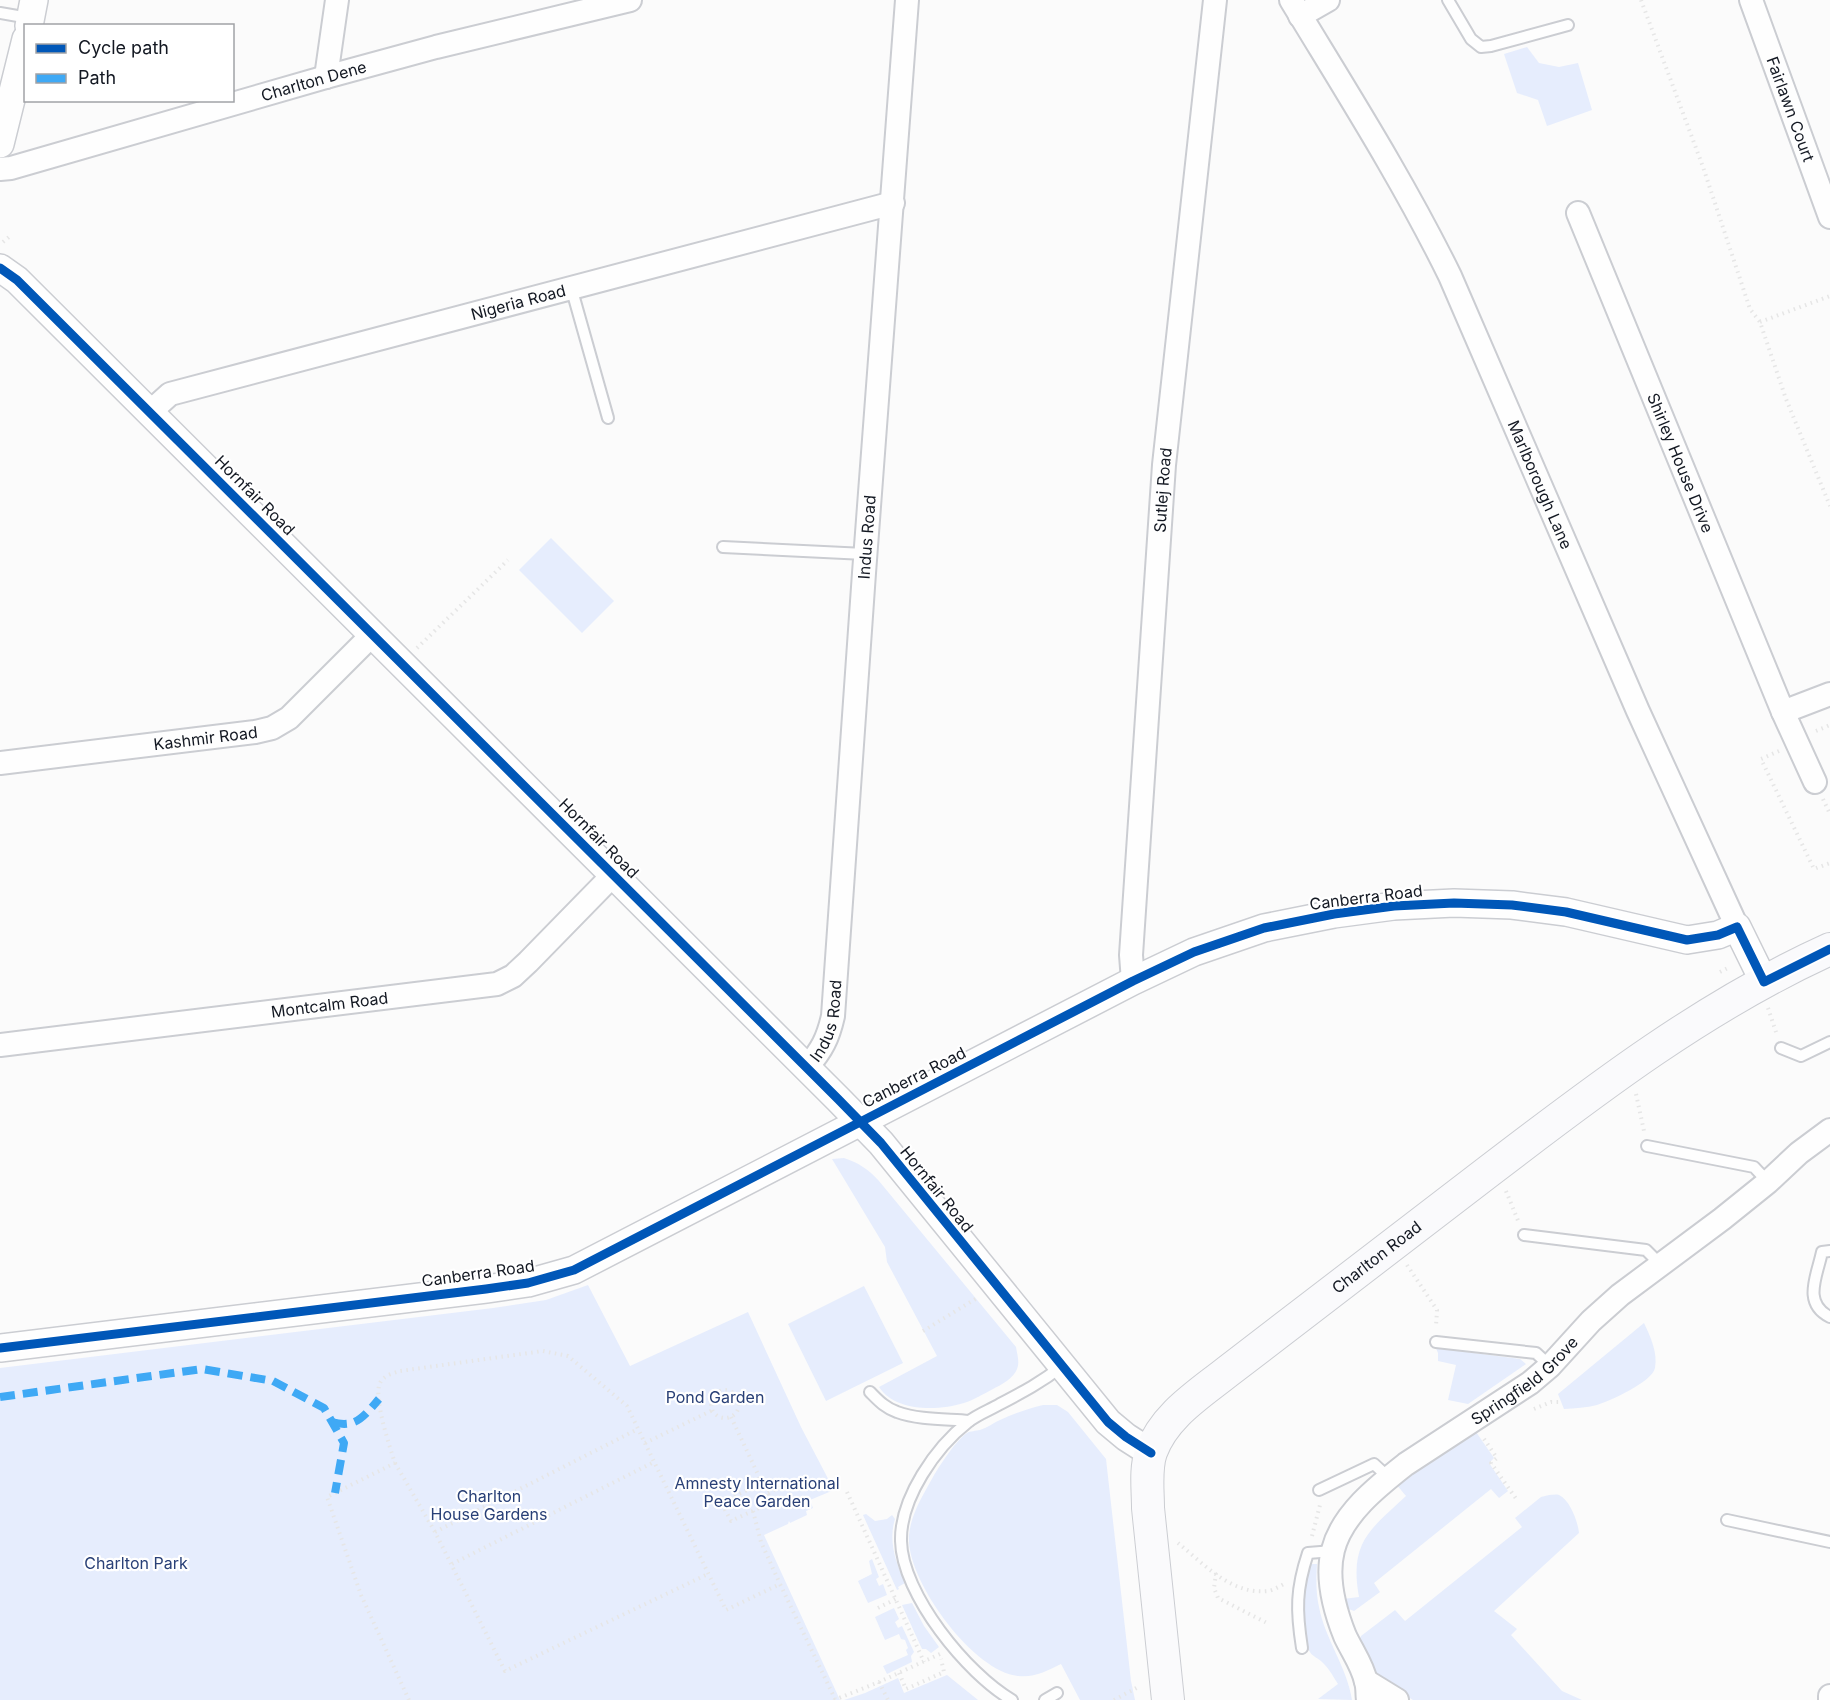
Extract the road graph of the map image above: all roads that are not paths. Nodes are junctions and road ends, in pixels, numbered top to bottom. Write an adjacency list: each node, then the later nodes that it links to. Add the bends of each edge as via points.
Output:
1 (337, 0): 13 (street)
2 (630, 0): 13 (street, Charlton Dene)
3 (907, 0): 16 (street, Indus Road)
4 (1215, 0): 33 (street, Sutlej Road, via 1164,465 1131,955)
5 (1328, 0): 8 (street)
6 (1448, 0): 11 (lane, via 1471,39 1481,47)
7 (1751, 0): 18 (street, Fairlawn Court)
8 (1295, 8): 31 (street, Marlborough Lane, via 1396,173 1450,276 1638,711)
9 (0, 13): 10 (lane)
10 (30, 21)
11 (1568, 25)
12 (24, 46): 14 (street)
13 (326, 77): 15 (street, Charlton Dene)
14 (0, 144)
15 (0, 169)
16 (892, 203): 20 (street, Nigeria Road); 24 (street, Indus Road)
17 (1578, 213): 27 (street, Shirley House Drive)
18 (1830, 218)
19 (2, 255): 21 (street, Hornfair Road, via 17,280)
20 (571, 287): 21 (street, Nigeria Road, via 170,394); 22 (lane)
21 (150, 412): 25 (street, Hornfair Road)
22 (608, 418)
23 (723, 547): 24 (lane)
24 (865, 554): 38 (street, Indus Road, via 833,1016 828,1037)
25 (372, 634): 28 (street, Kashmir Road, via 289,718 272,728); 30 (street, Hornfair Road)
26 (1830, 694): 27 (street)
27 (1783, 712): 29 (street, Shirley House Drive)
28 (0, 763)
29 (1815, 782)
30 (614, 874): 36 (street, Montcalm Road, via 528,962 497,984); 38 (street, Hornfair Road)
31 (1737, 927): 33 (street, Canberra Road, via 1687,940 1566,912 1512,905 1394,906 1264,928 1194,952); 34 (street, Marlborough Lane)
32 (1827, 956): 34 (main road, Charlton Road)
33 (1133, 981): 39 (street, Canberra Road)
34 (1765, 992): 53 (main road, Charlton Road, via 1666,1041 1585,1099 1189,1402 1167,1423)
35 (1830, 1042): 37 (lane, via 1801,1056)
36 (0, 1045)
37 (1781, 1048)
38 (807, 1067): 39 (street, Hornfair Road)
39 (860, 1122): 48 (street, Canberra Road, via 574,1270 528,1283); 49 (street, Hornfair Road)
40 (1830, 1130): 42 (street, Springfield Grove)
41 (1647, 1146): 42 (lane, via 1755,1167)
42 (1768, 1182): 45 (street, Springfield Grove)
43 (1524, 1234): 45 (lane, via 1646,1250)
44 (1830, 1251): 46 (lane, via 1822,1252 1812,1296 1818,1309)
45 (1660, 1264): 50 (street, Springfield Grove, via 1591,1321)
46 (1830, 1317)
47 (1436, 1342): 50 (lane, via 1536,1353)
48 (0, 1348)
49 (1062, 1366): 52 (lane, via 1036,1386); 53 (street, Hornfair Road, via 1108,1422)
50 (1550, 1366): 54 (street, Springfield Grove)
51 (870, 1392): 52 (lane, via 896,1412)
52 (969, 1421): 63 (lane, via 928,1465 915,1488 902,1522 902,1556 918,1595 952,1648 981,1678)
53 (1151, 1453): 61 (main road, Charlton Road, via 1147,1480)
54 (1389, 1478): 55 (lane, via 1374,1464); 58 (street, Springfield Grove, via 1341,1529)
55 (1319, 1490)
56 (1726, 1520): 57 (lane)
57 (1830, 1542)
58 (1333, 1551): 59 (lane, via 1308,1553 1300,1577 1297,1601); 60 (street, Springfield Grove, via 1331,1572 1338,1616)
59 (1302, 1648)
60 (1367, 1690): 65 (street, Springfield Grove)
61 (1154, 1693)
62 (1057, 1694): 64 (lane)
63 (1012, 1700)
64 (1045, 1700)
65 (1397, 1700)

